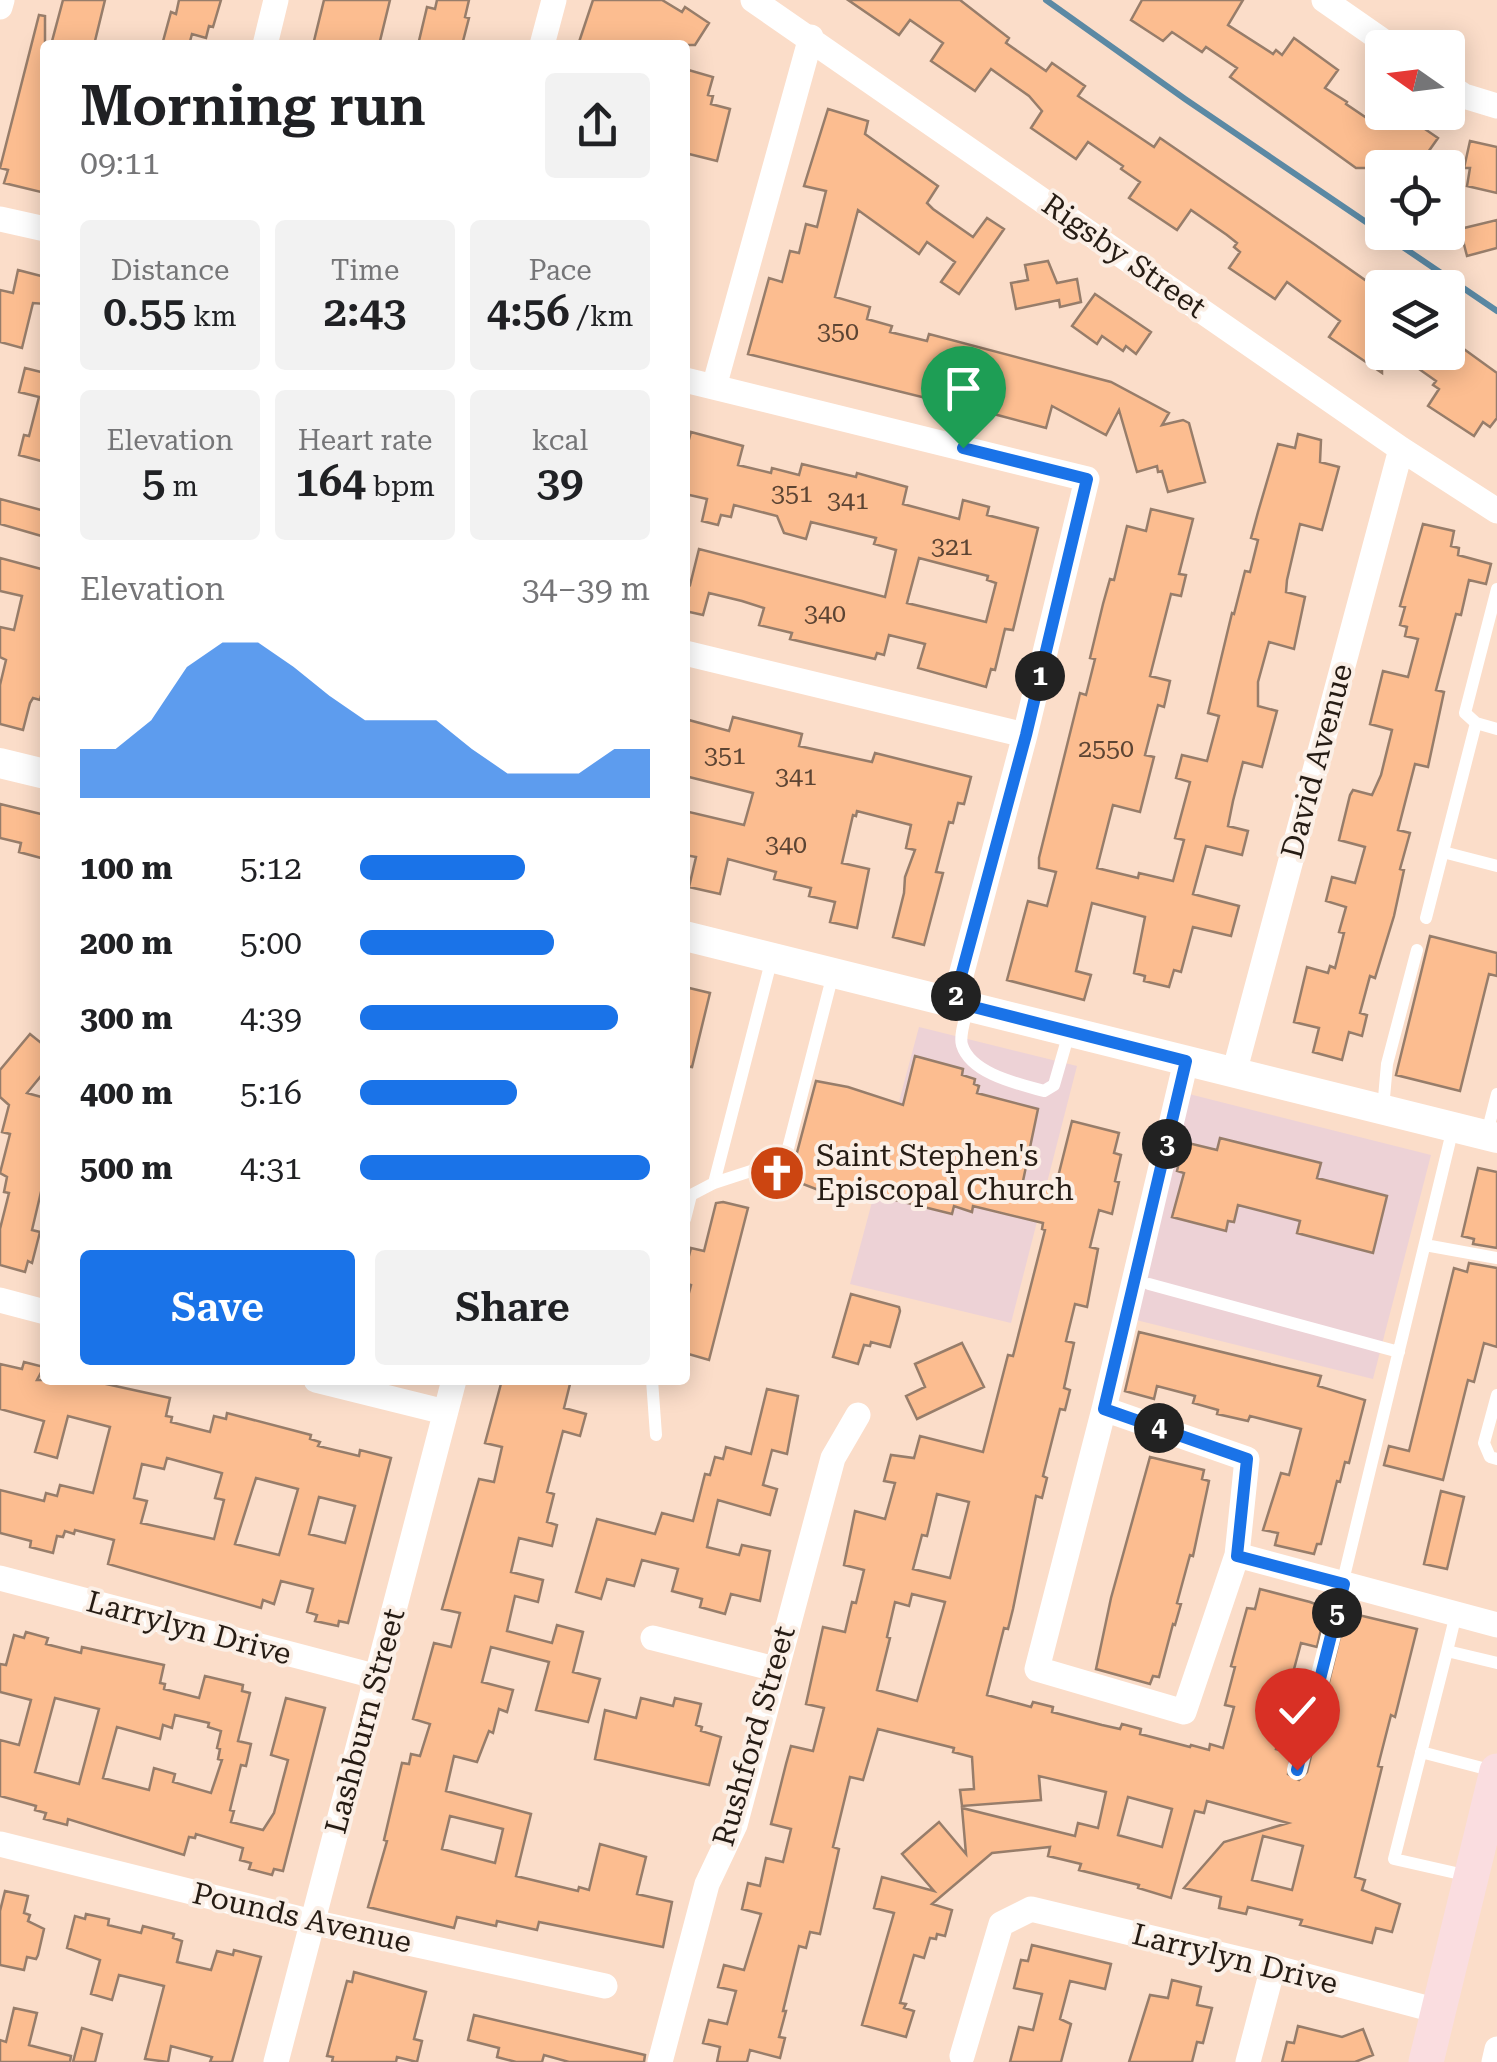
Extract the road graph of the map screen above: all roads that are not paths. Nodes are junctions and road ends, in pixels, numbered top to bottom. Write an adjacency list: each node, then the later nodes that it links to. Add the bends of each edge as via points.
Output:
1 (2, 0): 6 (street)
2 (276, 0): 9 (street)
3 (554, 0): 10 (street)
4 (753, 0): 8 (street, Rigsby Street)
5 (1324, 0): 7 (street)
6 (0, 7)
7 (1368, 30)
8 (811, 38): 16 (street); 17 (street, Rigsby Street)
9 (266, 40)
10 (543, 40)
11 (1465, 96): 12 (street)
12 (1497, 106)
13 (0, 219): 14 (street)
14 (40, 228)
15 (690, 381): 16 (street)
16 (714, 387): 23 (street, via 1087,479)
17 (1401, 449): 18 (street, Rigsby Street); 36 (street, David Avenue)
18 (1497, 511)
19 (1497, 589): 21 (lane, via 1465,713)
20 (690, 654): 23 (street)
21 (1476, 723): 22 (lane); 26 (lane)
22 (1497, 729)
23 (1026, 735): 33 (street)
24 (0, 763): 25 (street)
25 (40, 773)
26 (1442, 852): 27 (lane); 28 (lane)
27 (1497, 866)
28 (1426, 918)
29 (690, 937): 31 (street)
30 (1417, 950): 38 (lane, via 1387,1064)
31 (772, 958): 32 (street); 41 (lane)
32 (833, 973): 33 (street); 41 (lane, via 785,1160)
33 (961, 1004): 34 (street); 34 (lane, via 964,1050 997,1078 1044,1091 1054,1085)
34 (1070, 1031): 35 (street)
35 (1186, 1061): 36 (street); 53 (street)
36 (1234, 1073): 38 (street)
37 (1497, 1094): 40 (lane)
38 (1383, 1109): 39 (street)
39 (1453, 1128): 40 (street); 43 (lane)
40 (1492, 1137)
41 (714, 1184): 42 (lane)
42 (690, 1200)
43 (1425, 1245): 44 (lane); 48 (lane)
44 (1497, 1258)
45 (1149, 1284): 48 (lane)
46 (0, 1300): 47 (street)
47 (40, 1311)
48 (1400, 1352): 60 (lane)
49 (336, 1385): 54 (street)
50 (453, 1385): 54 (street, Lashburn Street)
51 (652, 1385): 56 (lane)
52 (1497, 1396): 57 (lane, via 1484,1443)
53 (1104, 1409): 58 (street, via 1247,1459); 58 (street, via 1037,1669 1184,1712)
54 (445, 1412): 67 (street, Lashburn Street)
55 (858, 1415): 66 (street, Rushford Street, via 833,1458)
56 (656, 1435)
57 (1497, 1459)
58 (1237, 1556): 60 (street)
59 (0, 1578): 67 (street, Larrylyn Drive)
60 (1344, 1584): 61 (street); 69 (lane)
61 (1456, 1614): 62 (street); 64 (lane)
62 (1497, 1625)
63 (653, 1638): 66 (street)
64 (1447, 1651): 65 (lane); 68 (lane)
65 (1497, 1663)
66 (775, 1669): 79 (street, Rushford Street, via 735,1825 707,1884)
67 (378, 1677): 73 (street, Lashburn Street)
68 (1421, 1752): 70 (lane); 72 (lane, via 1394,1859)
69 (1297, 1770)
70 (1497, 1771): 72 (main road)
71 (0, 1844): 73 (street, Pounds Avenue)
72 (1471, 1877): 76 (main road)
73 (312, 1922): 75 (street, Pounds Avenue); 78 (street, Lashburn Street)
74 (1273, 1968): 76 (street, Larrylyn Drive); 77 (street, Larrylyn Drive, via 1031,1909 1000,1924); 80 (street)
75 (605, 1986)
76 (1438, 2012): 81 (main road)
77 (962, 2056)
78 (276, 2062)
79 (660, 2062)
80 (1248, 2062)
81 (1426, 2062)

